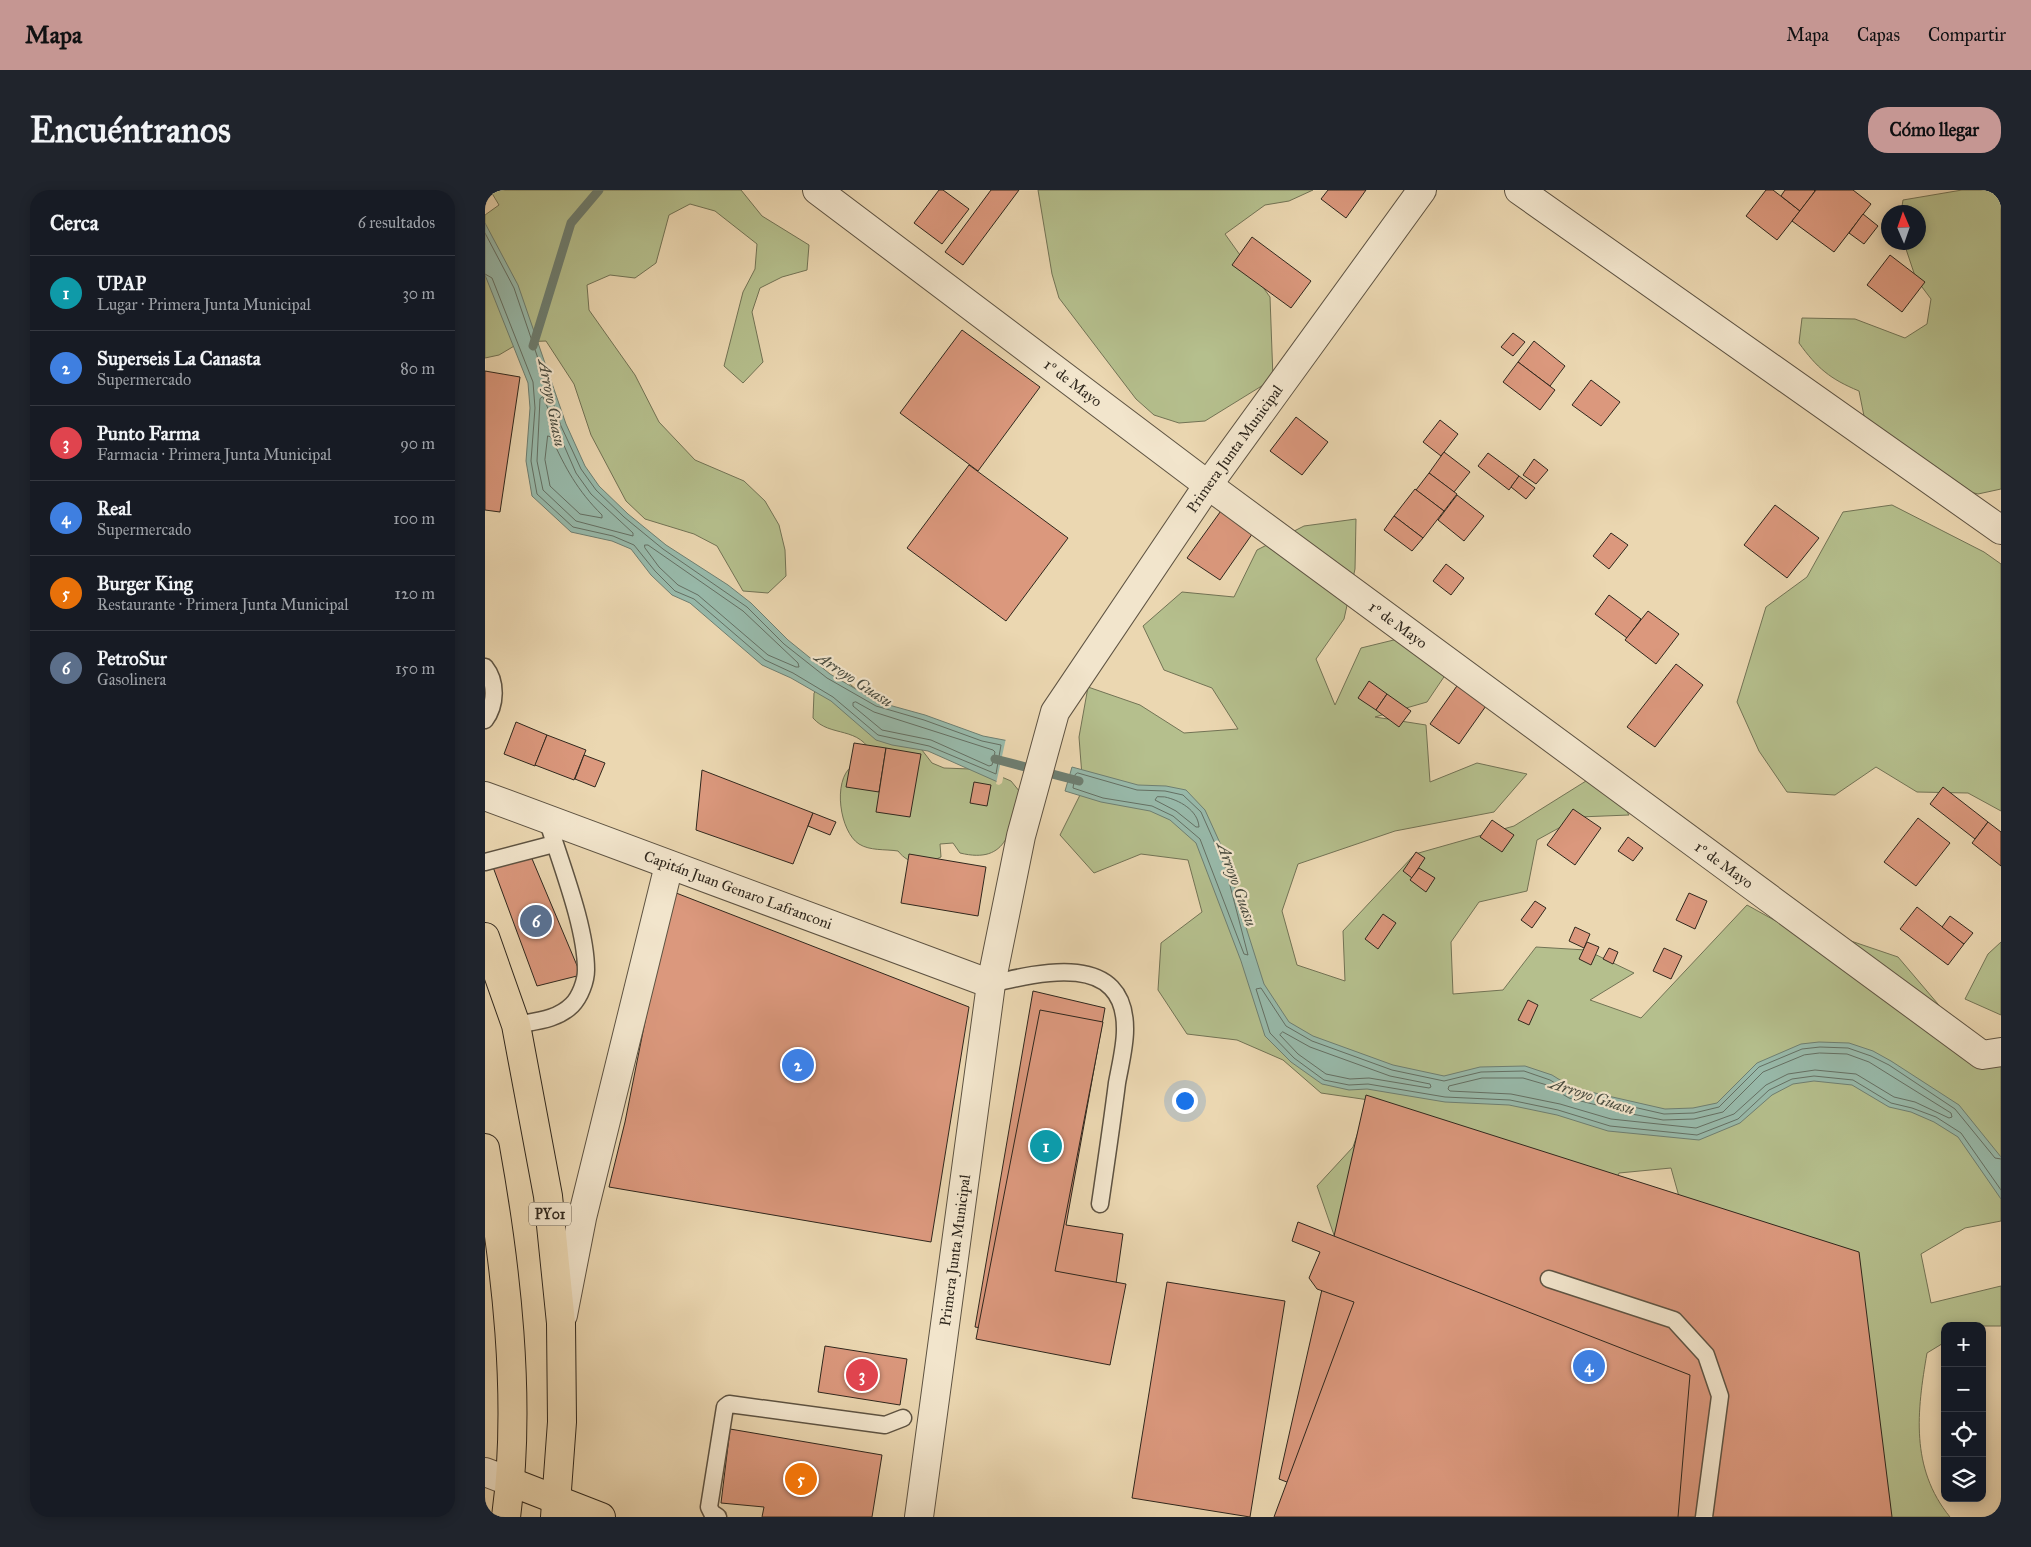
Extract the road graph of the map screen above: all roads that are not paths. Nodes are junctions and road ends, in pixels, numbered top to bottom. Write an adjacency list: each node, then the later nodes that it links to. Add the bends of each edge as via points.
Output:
1 (817, 190): 4 (street, 1º de Mayo)
2 (1422, 190): 4 (street, Primera Junta Municipal)
3 (1519, 190): 5 (street)
4 (1209, 485): 13 (street, Primera Junta Municipal, via 1055,712 1021,836); 15 (street, 1º de Mayo)
5 (2001, 530)
6 (485, 667): 7 (lane, via 493,684 494,700)
7 (485, 720)
8 (485, 796): 9 (street, Capitán Juan Genaro Lafranconi)
9 (550, 831): 10 (lane); 11 (street, Capitán Juan Genaro Lafranconi); 14 (lane, via 582,935 587,972 572,1005 551,1019)
10 (485, 862)
11 (669, 865): 13 (street, Capitán Juan Genaro Lafranconi); 19 (street, via 582,1218)
12 (485, 937): 14 (main road, PY01)
13 (991, 984): 17 (lane, via 1036,973 1063,971 1086,974 1105,983 1117,994 1125,1030); 27 (street, Primera Junta Municipal)
14 (516, 1025): 19 (main road, PY01, via 548,1196)
15 (1992, 1053)
16 (485, 1148): 22 (main road, via 503,1273 512,1396)
17 (1100, 1204)
18 (1549, 1279): 28 (lane, via 1674,1320 1706,1355 1720,1396)
19 (561, 1323): 23 (main road, PY01, via 562,1422)
20 (903, 1418): 26 (lane, via 885,1425 729,1404 723,1416 709,1507)
21 (485, 1472): 22 (street)
22 (511, 1482): 23 (main road); 24 (main road)
23 (556, 1508): 25 (main road)
24 (506, 1517)
25 (601, 1517)
26 (718, 1517)
27 (919, 1517)
28 (1704, 1517)

